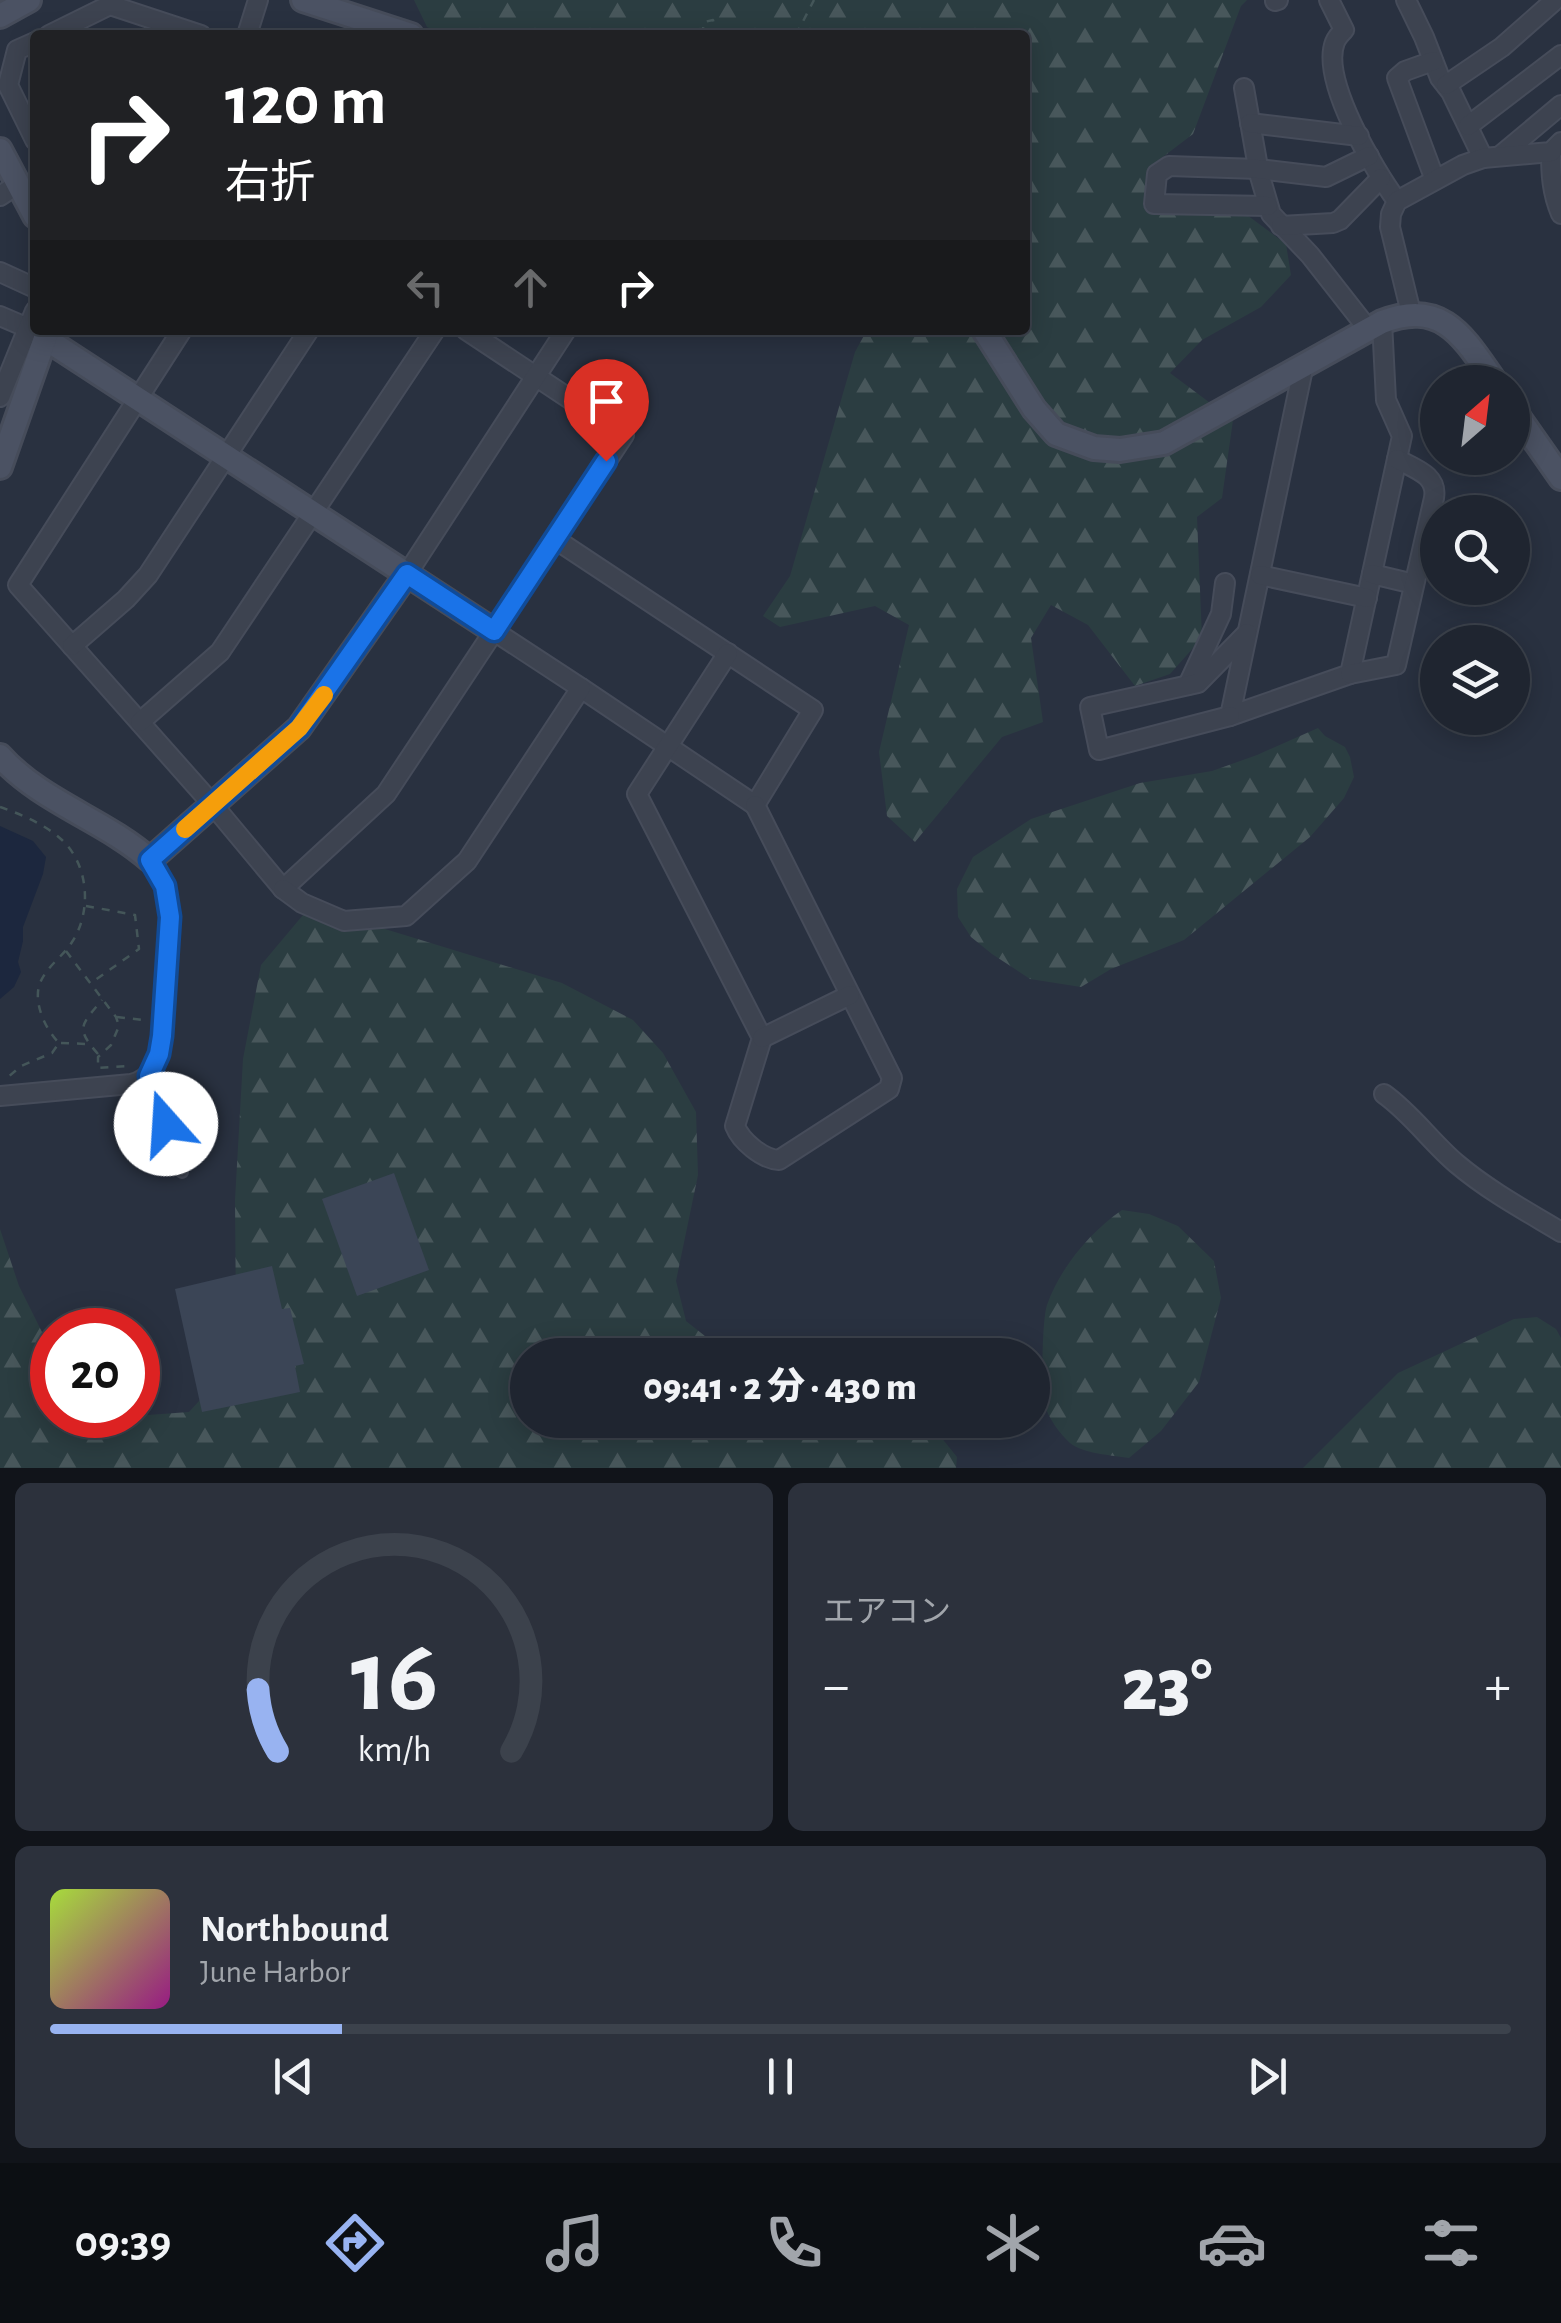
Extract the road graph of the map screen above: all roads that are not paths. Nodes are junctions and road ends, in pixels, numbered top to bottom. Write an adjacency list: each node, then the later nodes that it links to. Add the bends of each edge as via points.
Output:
1 (30, 0): 7 (street)
2 (258, 0): 10 (street)
3 (303, 0): 11 (street)
4 (1329, 0): 21 (street, via 1344,30 1332,53 1334,74)
5 (1406, 0): 14 (street)
6 (1555, 3): 15 (street)
7 (0, 16)
8 (59, 30): 9 (street, via 110,5)
9 (186, 30)
10 (249, 30)
11 (398, 30)
12 (30, 44): 20 (street, via 18,50 8,85)
13 (1561, 55): 19 (street)
14 (1434, 60): 15 (street); 28 (street, via 1398,78)
15 (1446, 85): 19 (street)
16 (1244, 88): 18 (street)
17 (1561, 105): 25 (street)
18 (1250, 122): 21 (street); 26 (street)
19 (1468, 126): 25 (street)
20 (30, 130)
21 (1359, 136): 24 (street)
22 (1556, 147): 25 (street); 33 (street, via 1551,180)
23 (1, 153): 29 (street)
24 (1370, 156): 26 (street, via 1326,177); 27 (street)
25 (1492, 157): 28 (street)
26 (1258, 169): 31 (street); 31 (street, via 1169,166 1157,174 1154,204)
27 (1381, 178): 30 (street); 34 (street, via 1340,220)
28 (1434, 180): 30 (street)
29 (9, 190): 32 (street)
30 (1397, 202): 37 (street, via 1390,227)
31 (1268, 206): 34 (street)
32 (30, 211)
33 (1561, 214)
34 (1281, 226): 40 (street)
35 (0, 272): 36 (street)
36 (30, 286)
37 (1411, 313): 40 (street); 52 (street, via 1450,326)
38 (0, 316): 39 (street)
39 (30, 324)
40 (1375, 326): 51 (street); 58 (street, via 1386,400 1402,436)
41 (32, 335): 50 (street)
42 (37, 335): 59 (street)
43 (50, 335): 55 (street)
44 (179, 335): 55 (street)
45 (306, 335): 57 (street)
46 (433, 335): 61 (street)
47 (474, 335): 53 (street)
48 (563, 335): 53 (street)
49 (987, 335): 51 (street, via 1056,434 1094,448 1164,443)
50 (6, 363): 54 (street)
51 (1304, 364): 65 (street)
52 (1483, 365)
53 (536, 376): 62 (street, via 624,435); 63 (street)
54 (0, 397)
55 (138, 399): 57 (street); 71 (street, via 18,585)
56 (1530, 434): 60 (street)
57 (226, 456): 61 (street); 71 (street, via 148,575)
58 (1397, 459): 64 (street); 67 (street, via 1436,486)
59 (0, 466)
60 (1560, 476)
61 (314, 513): 63 (street); 77 (street, via 220,652)
62 (555, 539): 69 (street); 72 (street)
63 (407, 574): 69 (street); 80 (street, via 299,728)
64 (1372, 574): 67 (street); 68 (street)
65 (1260, 575): 68 (street); 70 (street)
66 (1225, 583): 74 (street, via 1221,614)
67 (1414, 584): 73 (street, via 1396,665)
68 (1367, 598): 73 (street)
69 (494, 631): 75 (street); 83 (street, via 386,794)
70 (1248, 632): 74 (street, via 1198,683); 76 (street)
71 (72, 646): 77 (street)
72 (728, 654): 78 (street); 81 (street, via 813,710)
73 (1350, 674): 76 (street)
74 (1188, 685): 76 (street, via 1090,706 1099,750)
75 (581, 688): 78 (street); 83 (street, via 467,861 406,916 344,921)
76 (1230, 716)
77 (140, 722): 80 (street)
78 (668, 746): 81 (street); 85 (street, via 637,794)
79 (0, 756): 82 (street)
80 (213, 805): 82 (street); 83 (street)
81 (755, 805): 84 (street)
82 (150, 860): 86 (street, via 165,886 170,917 159,1054)
83 (283, 889)
84 (850, 995): 85 (street); 85 (street, via 892,1078 889,1088 780,1160 770,1160 735,1126)
85 (762, 1038)
86 (149, 1076): 88 (street, via 131,1084); 89 (lane)
87 (1384, 1094): 90 (street, via 1476,1180)
88 (0, 1096)
89 (182, 1172)
90 (1561, 1232)

